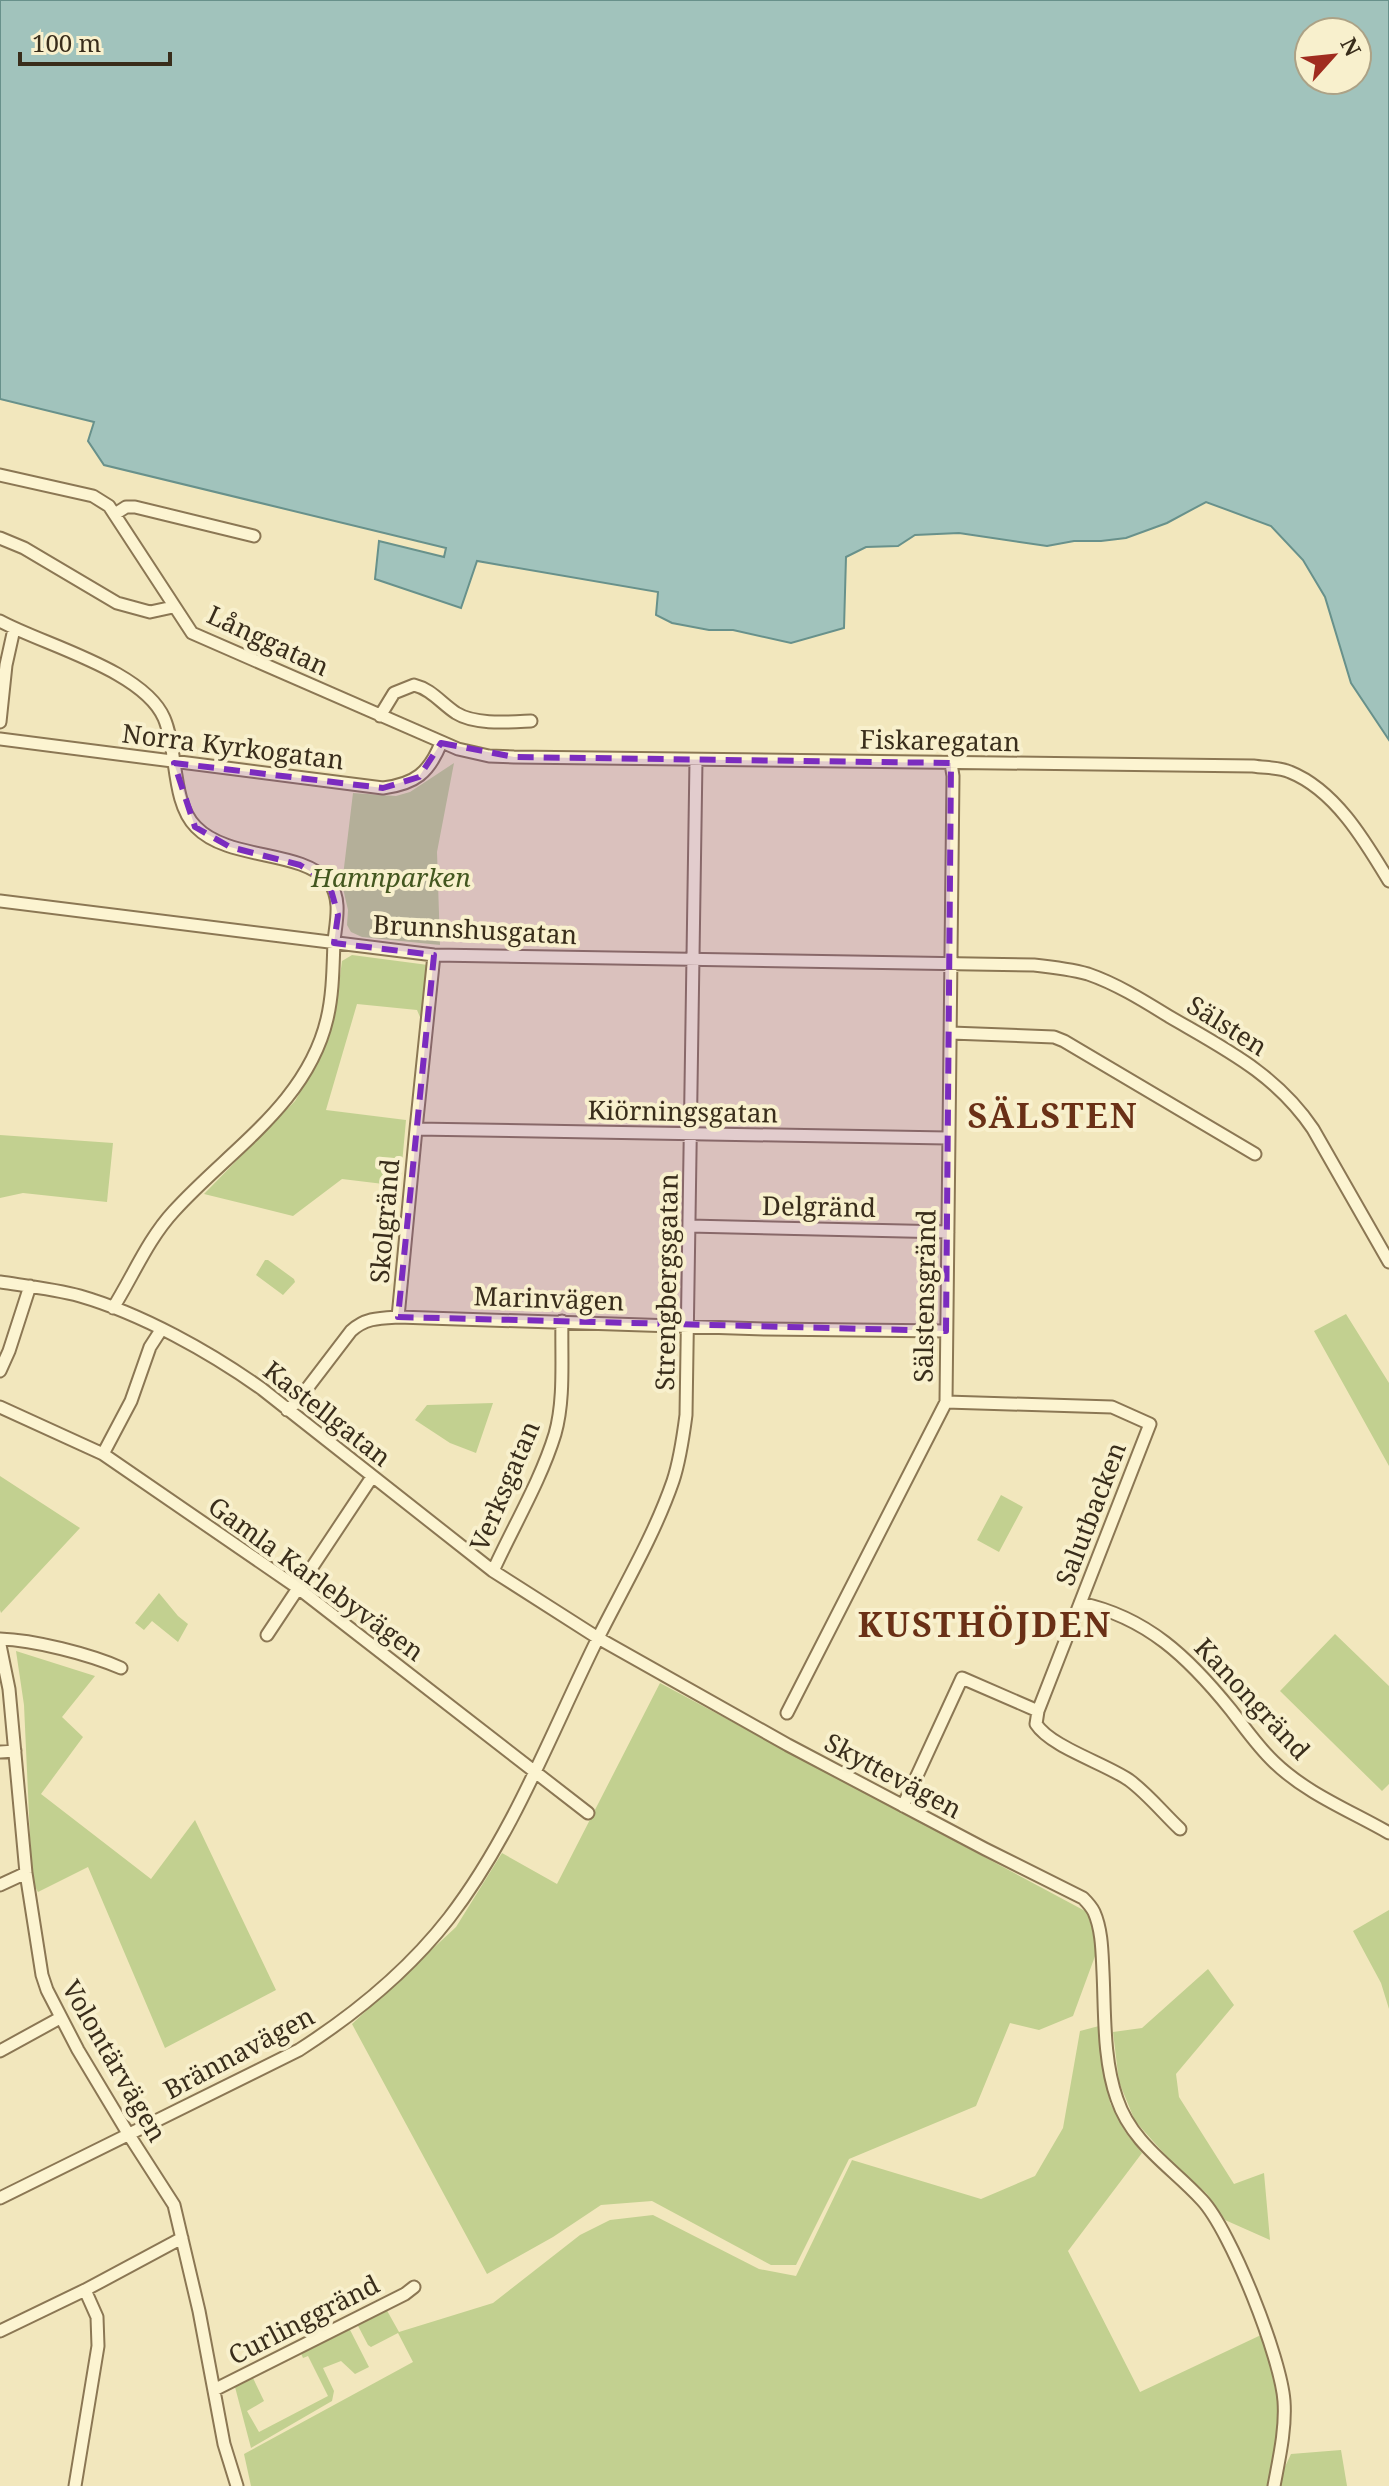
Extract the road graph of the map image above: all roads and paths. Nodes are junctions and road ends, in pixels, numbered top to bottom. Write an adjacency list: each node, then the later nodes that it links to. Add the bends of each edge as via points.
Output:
1 (0, 475): 2 (street, via 93,496)
2 (115, 514): 3 (street, via 135,507); 5 (street)
3 (254, 536)
4 (0, 538): 5 (street, Långgatan, via 117,603 150,612)
5 (173, 607): 8 (street, Långgatan, via 192,633)
6 (0, 621): 7 (street)
7 (14, 629): 10 (street); 14 (street, via 145,692 164,717)
8 (380, 716): 9 (street, via 394,693 414,685 463,717); 12 (street, Långgatan)
9 (531, 721)
10 (0, 722)
11 (0, 739): 14 (street, Norra Kyrkogatan)
12 (441, 743): 13 (street, Fiskaregatan, via 489,756); 14 (street, Norra Kyrkogatan, via 419,777 383,788)
13 (696, 760): 15 (street, Fiskaregatan); 20 (street, Strengbergsgatan)
14 (174, 763): 18 (street, via 195,827 230,847 300,865 329,883 338,915)
15 (951, 763): 16 (street, Fiskaregatan, via 1253,766 1287,771 1337,807); 21 (street, Sälstensgränd)
16 (1389, 881)
17 (0, 901): 18 (street, Brunnshusgatan)
18 (334, 943): 19 (street, Brunnshusgatan); 32 (street, via 327,1021 302,1076 285,1103 172,1212)
19 (434, 955): 20 (street, Brunnshusgatan); 23 (street, Skolgränd)
20 (692, 960): 21 (street, Brunnshusgatan); 24 (street, Strengbergsgatan)
21 (950, 965): 22 (street, Sälstensgränd); 29 (street, Sälsten, via 1034,965 1088,974 1249,1063 1309,1123)
22 (951, 1033): 25 (street, Sälstensgränd); 26 (street, via 1054,1037)
23 (417, 1129): 24 (street, Kiörningsgatan); 33 (street, Skolgränd)
24 (692, 1133): 25 (street, Kiörningsgatan); 27 (street, Strengbergsgatan)
25 (947, 1138): 28 (street, Sälstensgränd)
26 (1255, 1154)
27 (689, 1226): 28 (street, Delgränd); 35 (street, Strengbergsgatan)
28 (948, 1232): 37 (street, Sälstensgränd)
29 (1389, 1262)
30 (0, 1282): 31 (street, Kastellgatan)
31 (30, 1286): 32 (street, Kastellgatan); 38 (street)
32 (113, 1308): 36 (street, Kastellgatan)
33 (398, 1317): 34 (street, Marinvägen); 41 (street, Marinvägen, via 359,1324)
34 (562, 1321): 35 (street, Marinvägen); 44 (street, Verksgatan, via 555,1432)
35 (687, 1325): 37 (street, Marinvägen); 48 (street, Strengbergsgatan, via 686,1415 674,1478)
36 (161, 1330): 41 (street, Kastellgatan, via 229,1366); 42 (street)
37 (946, 1331): 39 (street, Sälstensgränd)
38 (0, 1371)
39 (946, 1402): 46 (street, Salutbacken, via 1112,1407 1150,1424); 52 (street, Sälstensgränd)
40 (0, 1407): 42 (street, Gamla Karlebyvägen)
41 (287, 1410): 43 (street, Kastellgatan)
42 (103, 1454): 45 (street, Gamla Karlebyvägen)
43 (372, 1477): 44 (street, Kastellgatan); 45 (street)
44 (493, 1571): 48 (street, Kastellgatan)
45 (298, 1588): 47 (street); 55 (street, Gamla Karlebyvägen)
46 (1080, 1603): 51 (street, Salutbacken); 59 (street, Kanongränd, via 1119,1615 1174,1647 1276,1764 1325,1799)
47 (267, 1635)
48 (598, 1638): 55 (street, Strengbergsgatan); 56 (street, Skyttevägen)
49 (0, 1642): 50 (street, via 19,1639); 53 (street, Volontärvägen)
50 (121, 1668)
51 (1038, 1711): 56 (street, via 962,1678); 58 (street, via 1036,1724 1044,1735 1130,1781)
52 (787, 1713)
53 (15, 1751): 54 (street); 60 (street, Volontärvägen)
54 (0, 1752)
55 (534, 1772): 57 (street, Gamla Karlebyvägen); 64 (street, Brännavägen, via 477,1878 394,1979 299,2050)
56 (903, 1806): 73 (street, Skyttevägen, via 1083,1898 1093,1909 1102,1947 1117,2100 1134,2132 1213,2214 1274,2354 1284,2405)
57 (588, 1813)
58 (1180, 1829)
59 (1389, 1833)
60 (26, 1873): 61 (street); 62 (street, Volontärvägen, via 38,1960)
61 (0, 1885)
62 (60, 2018): 63 (street); 64 (street, Volontärvägen)
63 (0, 2051)
64 (129, 2135): 65 (street, Brännavägen); 66 (street, Volontärvägen, via 174,2205)
65 (0, 2198)
66 (182, 2238): 68 (street); 70 (street, Volontärvägen)
67 (414, 2287): 70 (street, Curlinggränd)
68 (85, 2290): 69 (street); 71 (street, via 97,2317 98,2346)
69 (0, 2331)
70 (214, 2390): 72 (street, Volontärvägen)
71 (75, 2486)
72 (237, 2486)
73 (1274, 2486)

